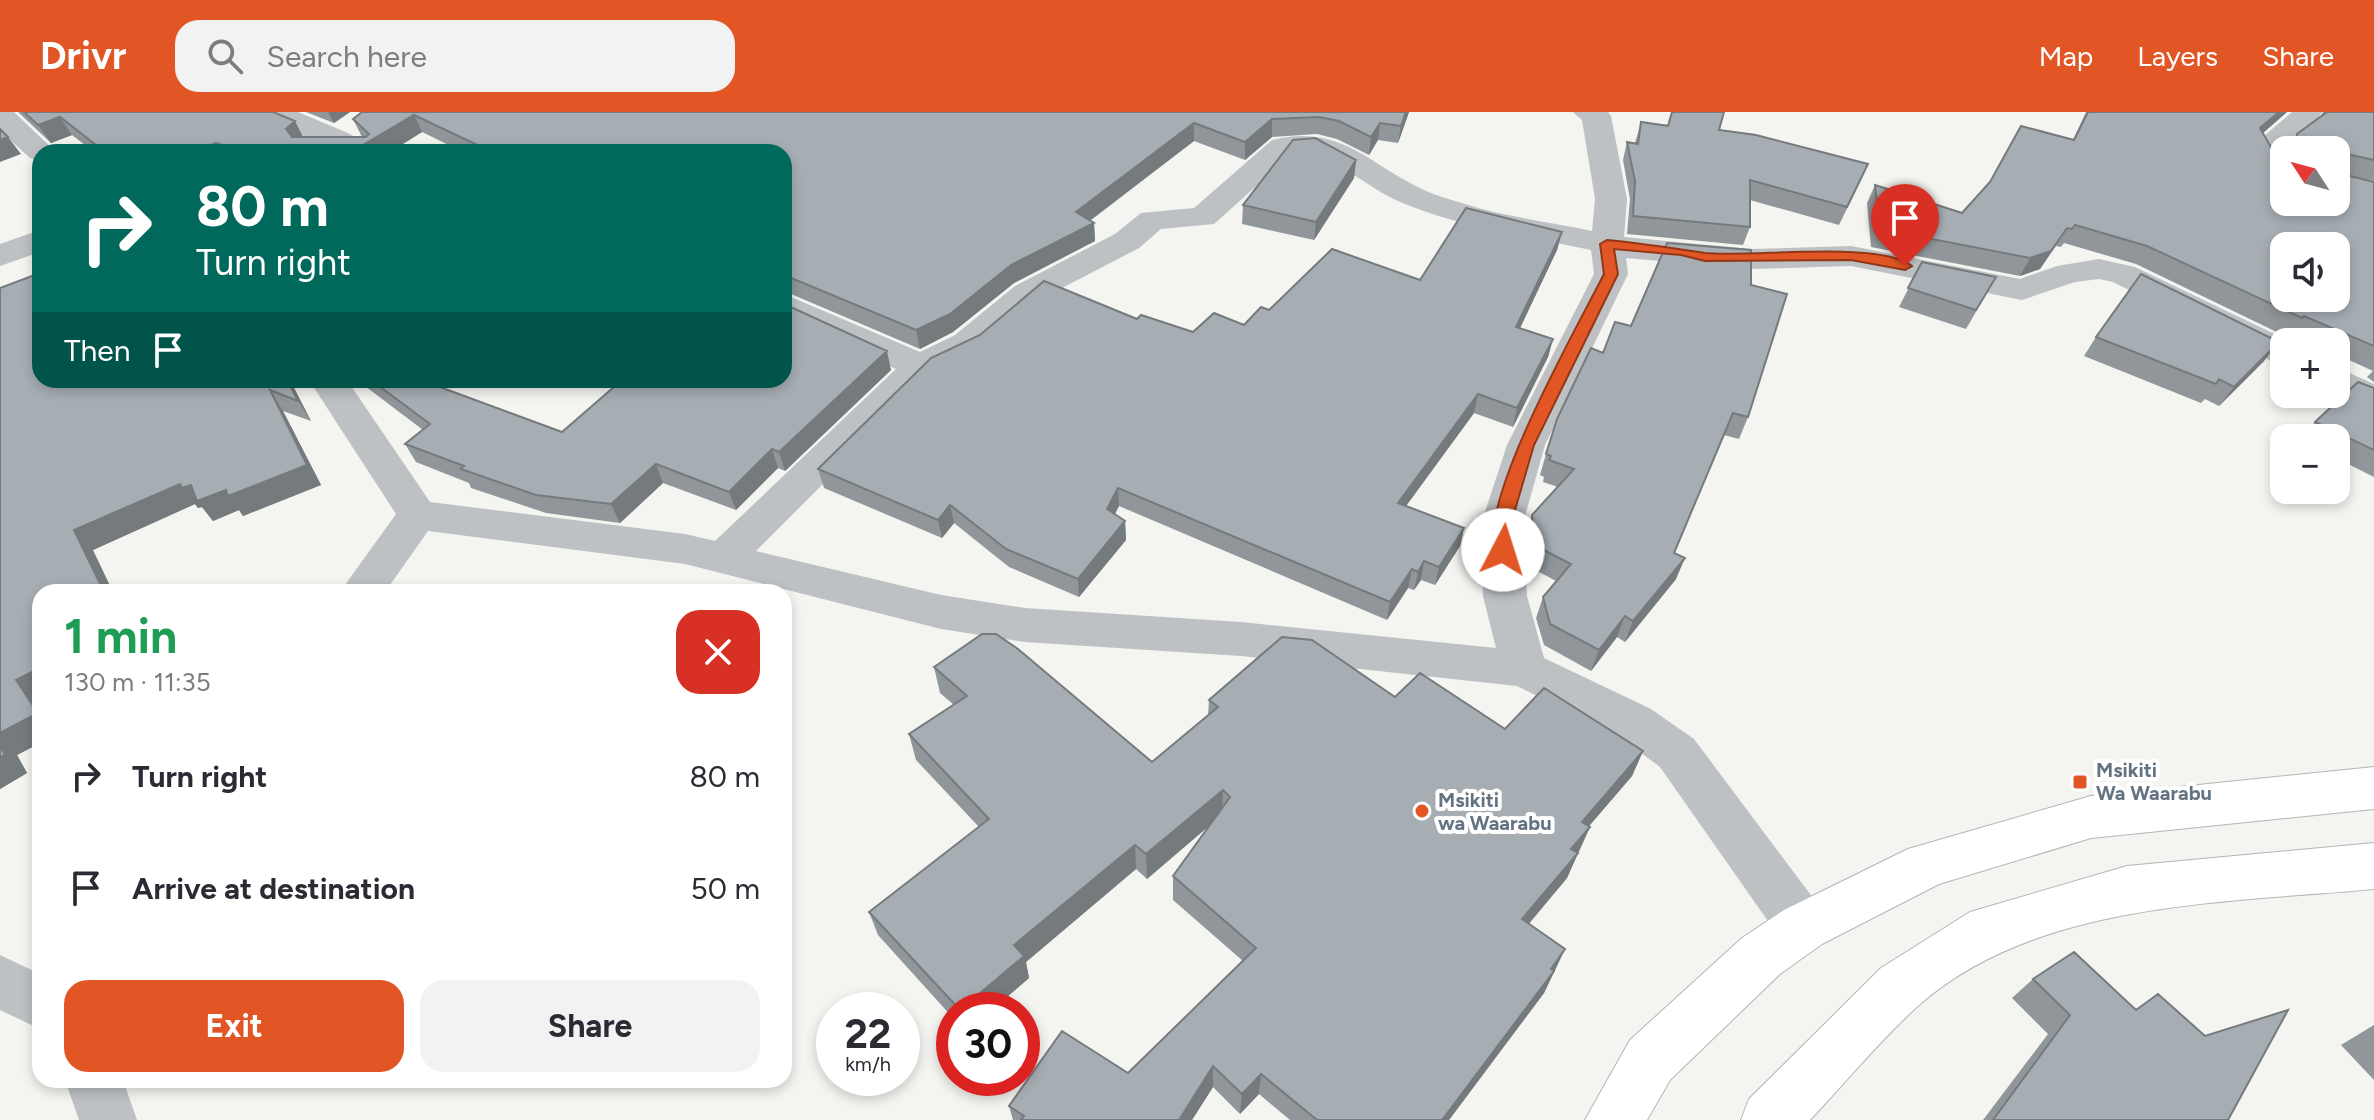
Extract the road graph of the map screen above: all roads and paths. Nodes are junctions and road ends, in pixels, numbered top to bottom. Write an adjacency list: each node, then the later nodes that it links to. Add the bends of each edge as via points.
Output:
1 (274, 112): 6 (street, via 320,135)
2 (1588, 112): 10 (street, via 1596,116 1611,199)
3 (2307, 112): 5 (street)
4 (0, 115): 7 (street)
5 (2282, 136)
6 (353, 137): 8 (street)
7 (32, 144)
8 (330, 144)
9 (32, 243): 11 (street)
10 (1607, 244): 13 (street, via 1751,259 1851,256 2022,290 2069,273 2099,269 2123,274); 14 (street, via 1460,213 1412,196 1353,158 1317,144 1283,146 1203,217 1152,220 1127,241 1027,293 968,343); 21 (street, via 1611,274 1526,445 1501,527 1505,596)
11 (0, 256)
12 (792, 308): 14 (street)
13 (2270, 346)
14 (920, 366): 19 (street)
15 (2350, 386): 17 (street)
16 (333, 388): 18 (street)
17 (2374, 399)
18 (417, 515): 19 (street, via 685,549); 20 (street)
19 (722, 559): 21 (street, via 941,612 1025,625 1241,639)
20 (368, 584)
21 (1524, 669): 24 (street, via 1634,722 1677,753)
22 (2374, 788): 24 (main road, via 2091,817 1926,865)
23 (2374, 866): 30 (main road, via 2127,889 1989,929 1900,986)
24 (1803, 927): 29 (main road, via 1761,956 1650,1060)
25 (0, 981): 26 (street)
26 (32, 999)
27 (97, 1088): 28 (street)
28 (108, 1120)
29 (1614, 1120)
30 (1770, 1120)

